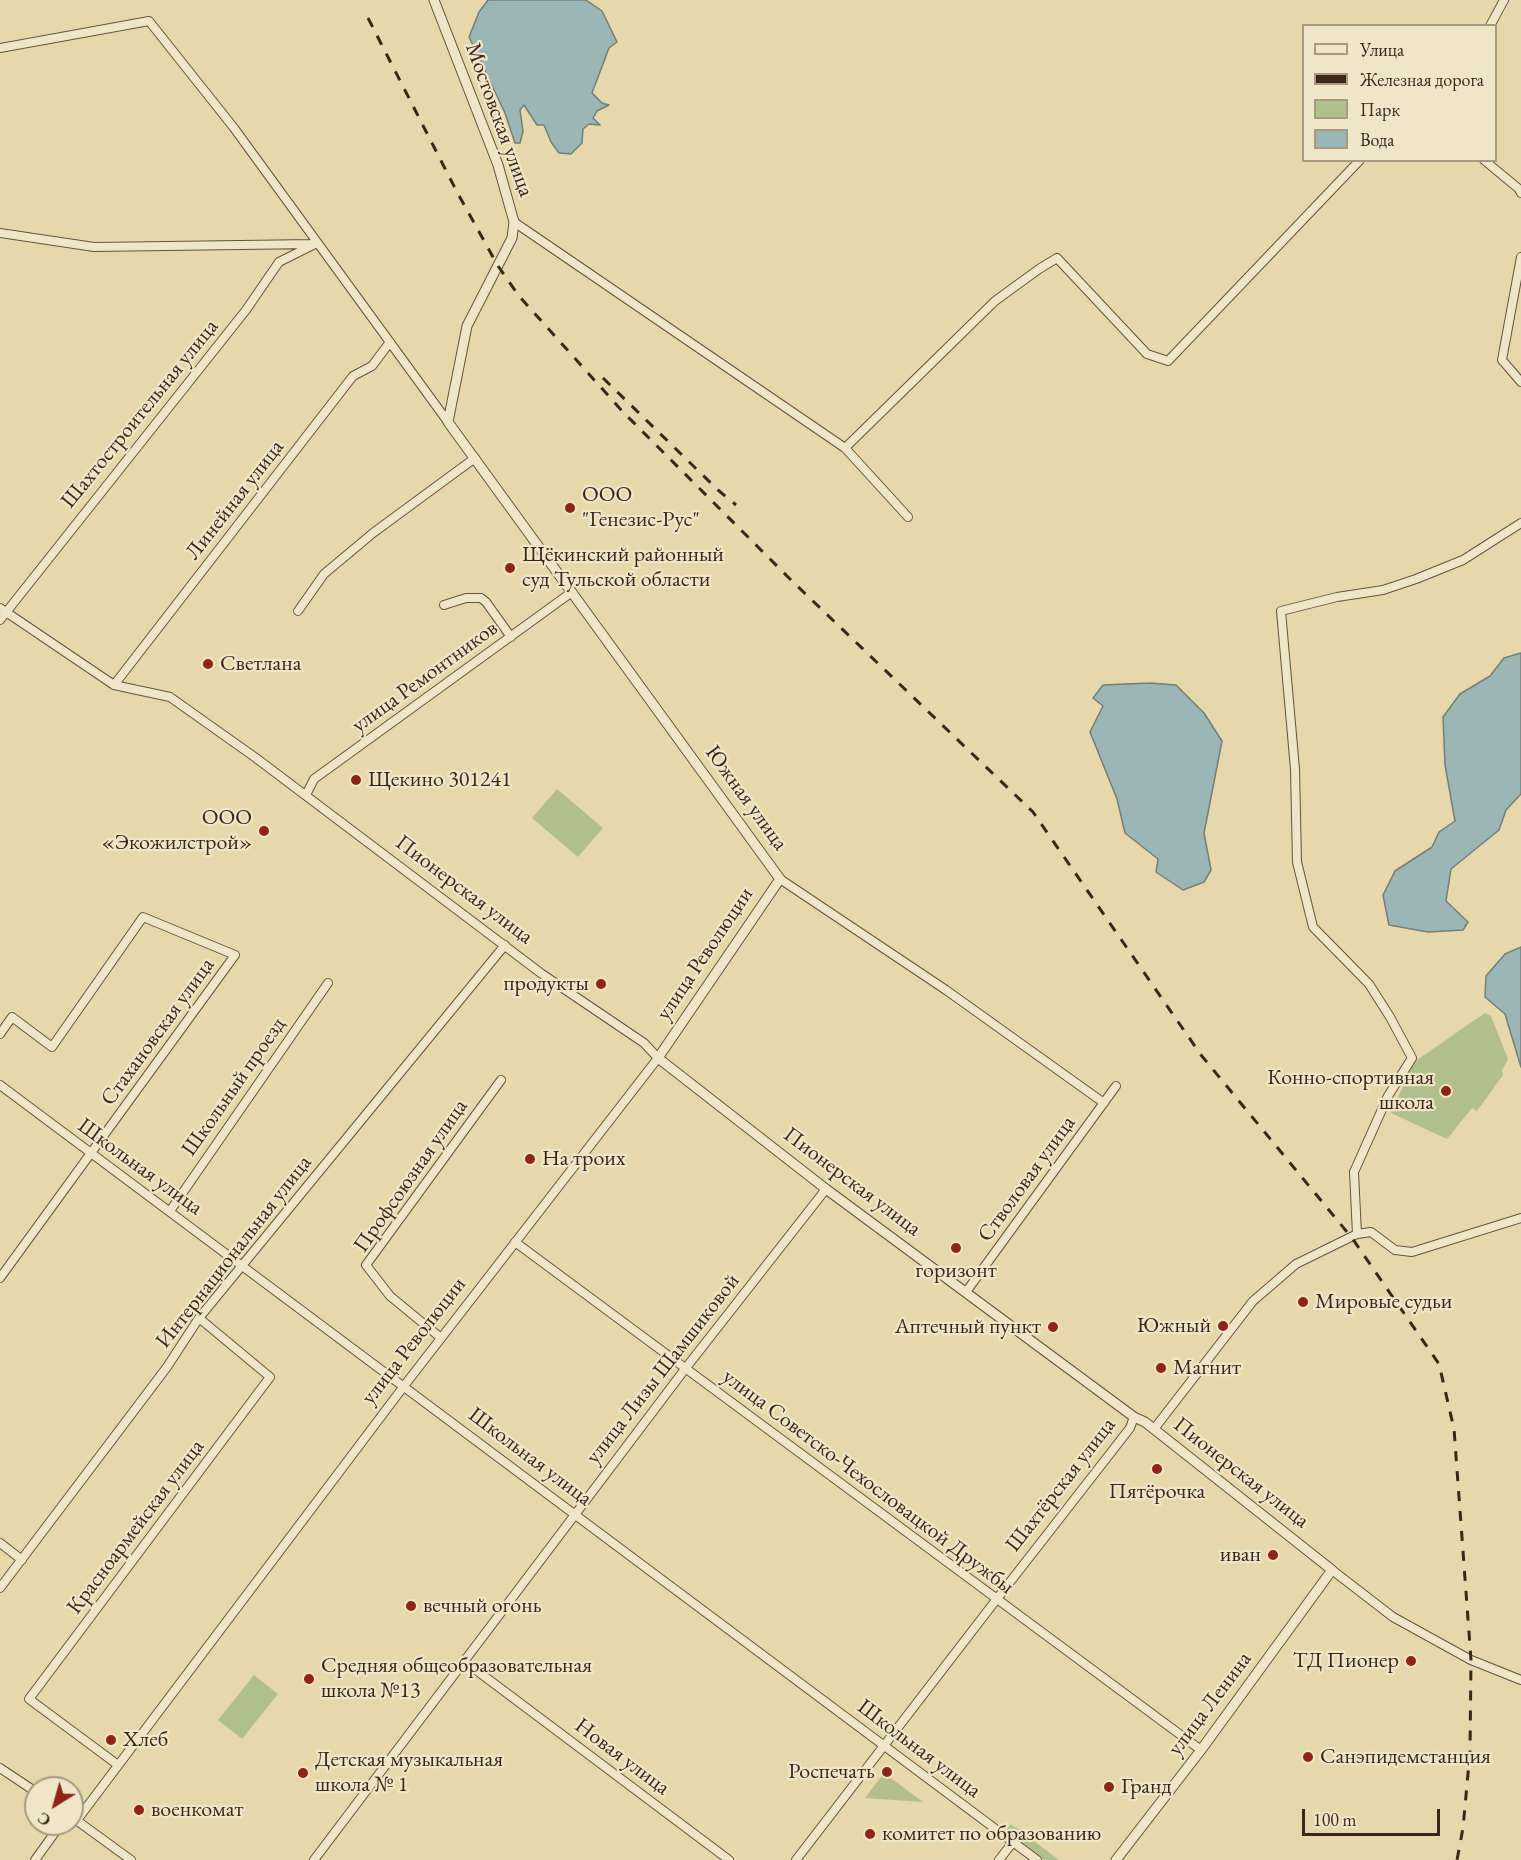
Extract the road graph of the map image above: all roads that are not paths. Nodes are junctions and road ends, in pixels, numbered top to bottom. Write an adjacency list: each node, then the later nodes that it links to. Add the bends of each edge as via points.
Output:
1 (434, 0): 8 (street, Мостовская улица, via 498,165)
2 (1504, 0): 3 (street)
3 (1491, 24)
4 (0, 48): 10 (street, via 149,21 234,128)
5 (1358, 162): 15 (street, via 1168,361 1147,354 1057,258 995,301)
6 (1486, 162): 7 (street)
7 (1521, 194)
8 (514, 222): 14 (street, Мостовская улица, via 512,238 466,326); 15 (street)
9 (0, 233): 10 (street, via 94,247)
10 (317, 243): 12 (street); 22 (street, Шахтостроительная улица, via 279,262 246,310)
11 (1521, 257): 13 (street, via 1502,360)
12 (390, 342): 14 (street); 24 (street, Линейная улица, via 372,366 353,376)
13 (1521, 382)
14 (448, 422): 16 (street, Южная улица)
15 (845, 448): 17 (street)
16 (475, 458): 19 (street, Южная улица); 21 (street, via 324,574)
17 (908, 517)
18 (1521, 523): 39 (street, via 1463,560 1416,579 1383,590 1281,610 1295,769 1298,862 1313,927 1369,984 1413,1058 1388,1096 1354,1172)
19 (572, 592): 23 (street, улица Ремонтников); 26 (street, Южная улица)
20 (444, 605): 23 (street, via 481,598)
21 (298, 611)
22 (2, 614): 24 (street)
23 (511, 637): 25 (street, улица Ремонтников, via 314,779)
24 (114, 685): 25 (street, Пионерская улица, via 170,697)
25 (306, 795): 27 (street, Пионерская улица)
26 (780, 879): 30 (street, улица Революции); 34 (street, Южная улица, via 946,990)
27 (505, 945): 30 (street, Пионерская улица, via 644,1043); 41 (street, Интернациональная улица)
28 (328, 983): 37 (street, Школьный проезд)
29 (0, 1034): 35 (street, Стахановская улица, via 12,1017 52,1047 143,917 235,955)
30 (658, 1058): 36 (street, Пионерская улица); 40 (street, улица Революции)
31 (501, 1080): 45 (street, Профсоюзная улица, via 366,1265 390,1296)
32 (0, 1085): 35 (street, Школьная улица)
33 (1116, 1086): 34 (street, Стволовая улица)
34 (1104, 1103): 43 (street, Стволовая улица)
35 (92, 1154): 37 (street, Школьная улица); 42 (street, Стахановская улица)
36 (826, 1189): 43 (street, Пионерская улица); 46 (street, улица Лизы Шамшиковой)
37 (170, 1211): 41 (street, Школьная улица)
38 (1521, 1218): 39 (street, via 1412,1252 1395,1250 1371,1232)
39 (1354, 1236): 49 (street, Шахтёрская улица, via 1296,1264 1253,1301)
40 (515, 1242): 45 (street, улица Революции); 46 (street, улица Советско-Чехословацкой Дружбы)
41 (242, 1266): 44 (street, Интернациональная улица); 47 (street, Школьная улица)
42 (0, 1278)
43 (966, 1292): 48 (street, Пионерская улица)
44 (199, 1318): 52 (street, Интернациональная улица, via 167,1367); 60 (street, Красноармейская улица, via 270,1377 29,1699)
45 (441, 1338): 47 (street, улица Революции)
46 (685, 1369): 50 (street, улица Лизы Шамшиковой); 55 (street, улица Советско-Чехословацкой Дружбы)
47 (404, 1386): 50 (street, Школьная улица); 60 (street, улица Революции)
48 (1134, 1417): 49 (street, Пионерская улица); 55 (street, Шахтёрская улица, via 1130,1428)
49 (1154, 1429): 53 (street, Пионерская улица)
50 (575, 1513): 56 (street, улица Лизы Шамшиковой); 58 (street, Школьная улица)
51 (0, 1543): 52 (street)
52 (22, 1560): 54 (street, Интернациональная улица)
53 (1332, 1570): 57 (street, Пионерская улица, via 1393,1617 1471,1660); 59 (street, улица Ленина)
54 (0, 1588)
55 (996, 1600): 58 (street, Шахтёрская улица); 59 (street, улица Советско-Чехословацкой Дружбы)
56 (464, 1661): 69 (street, улица Лизы Шамшиковой); 70 (street, Новая улица)
57 (1521, 1680)
58 (885, 1746): 66 (street, Школьная улица); 71 (street, Шахтёрская улица)
59 (1201, 1750): 74 (street, улица Ленина)
60 (118, 1765): 63 (street, улица Революции)
61 (0, 1769): 62 (street)
62 (24, 1784)
63 (84, 1807)
64 (84, 1826): 68 (street)
65 (52, 1836): 67 (street)
66 (1013, 1842): 72 (street); 73 (street, Школьная улица)
67 (35, 1860)
68 (131, 1860)
69 (314, 1860)
70 (729, 1860)
71 (796, 1860)
72 (999, 1860)
73 (1036, 1860)
74 (1116, 1860)

